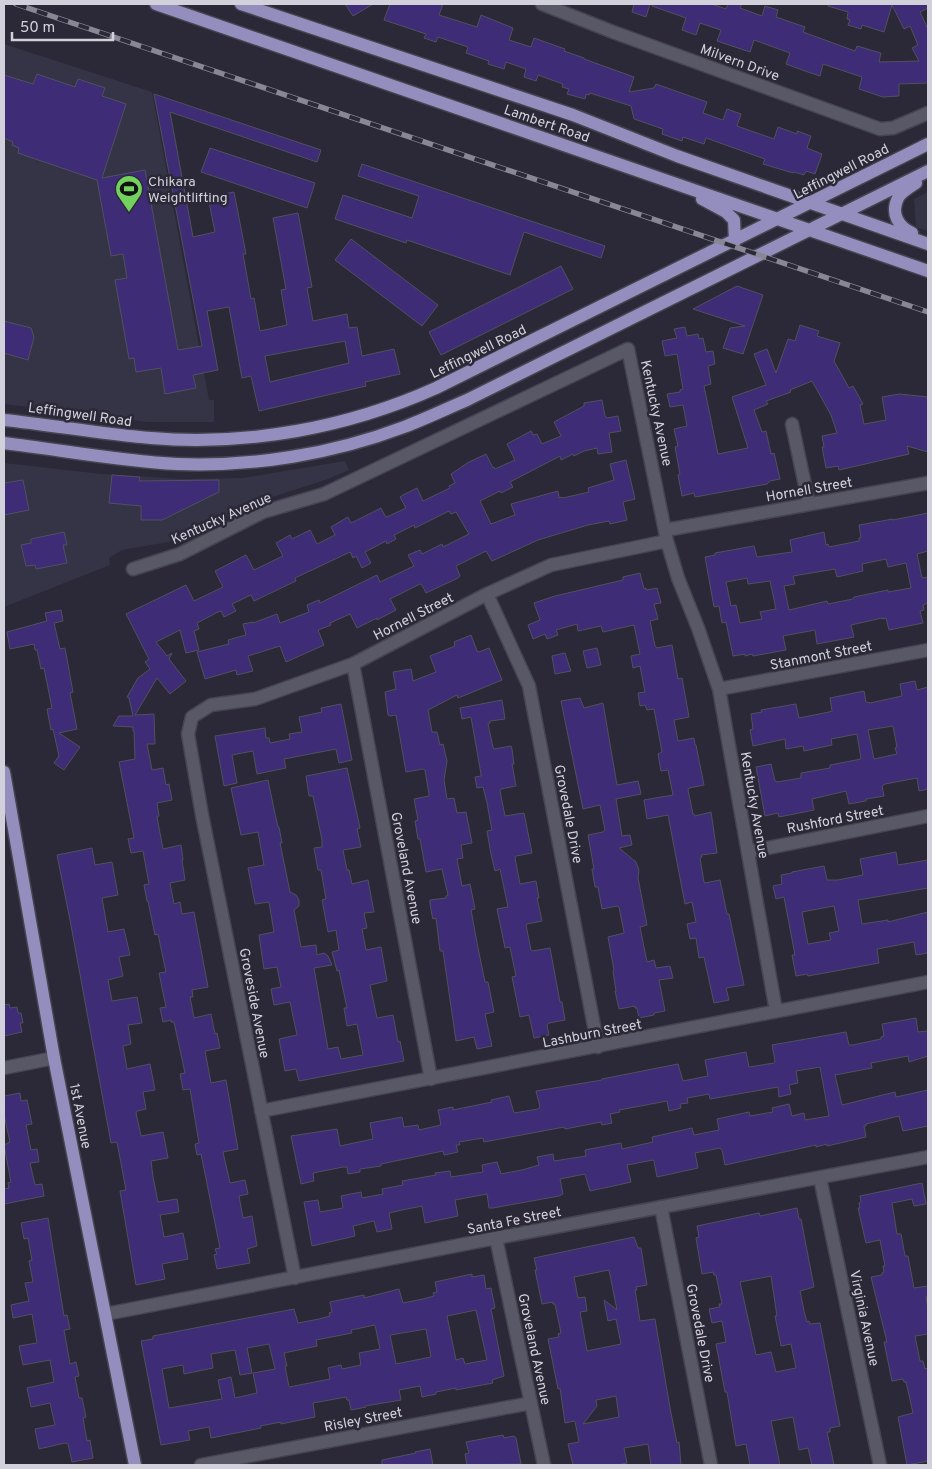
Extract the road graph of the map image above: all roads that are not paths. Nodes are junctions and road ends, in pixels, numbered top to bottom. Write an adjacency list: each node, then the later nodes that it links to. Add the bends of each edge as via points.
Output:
1 (156, 4): 7 (main road, Lambert Road)
2 (241, 4): 8 (main road, Lambert Road, via 573,115 676,156)
3 (542, 4): 4 (street, Milvern Drive, via 880,129 893,128)
4 (928, 113)
5 (928, 144): 8 (main road, Leffingwell Road)
6 (928, 172): 9 (main road); 13 (main road, via 898,197 895,207 898,223 904,230)
7 (671, 182): 10 (main road, Lambert Road); 12 (main road, via 730,216 734,220)
8 (811, 203): 9 (main road, Lambert Road); 10 (main road, Leffingwell Road)
9 (841, 213): 11 (main road); 13 (main road, Lambert Road)
10 (779, 219): 11 (main road, Lambert Road); 12 (main road, Leffingwell Road)
11 (810, 230): 14 (main road, Lambert Road); 17 (main road, via 467,400 417,422 354,443 308,453 222,464 135,461)
12 (735, 241): 15 (main road, Leffingwell Road, via 436,388 336,423 279,434 190,440 112,435)
13 (928, 242)
14 (928, 271)
15 (4, 420)
16 (792, 424): 19 (street)
17 (4, 444)
18 (928, 483): 19 (street, Hornell Street)
19 (809, 504): 20 (street, Hornell Street)
20 (666, 536): 21 (street, Kentucky Avenue, via 628,348 324,494 263,512 180,554); 22 (street, Hornell Street, via 551,565); 25 (street, Kentucky Avenue)
21 (133, 569)
22 (487, 594): 24 (street, Hornell Street); 33 (street, Grovedale Drive, via 529,686)
23 (928, 650): 25 (street, Stanmont Street)
24 (353, 664): 26 (street, Hornell Street, via 255,699 211,705 192,717); 36 (street, Groveland Avenue)
25 (719, 689): 30 (street, Kentucky Avenue)
26 (188, 734): 37 (street, Groveside Avenue)
27 (4, 772): 29 (main road, 1st Avenue)
28 (928, 816): 30 (street, Rushford Street)
29 (8, 820): 34 (main road, 1st Avenue)
30 (748, 852): 32 (street, Kentucky Avenue)
31 (928, 982): 32 (street, Lashburn Street)
32 (776, 1012): 33 (street, Lashburn Street)
33 (598, 1047): 36 (street, Lashburn Street)
34 (54, 1058): 35 (street); 43 (main road, 1st Avenue)
35 (4, 1068)
36 (431, 1078): 37 (street, Lashburn Street)
37 (261, 1111): 42 (street, Groveside Avenue)
38 (928, 1157): 39 (street, Santa Fe Street)
39 (820, 1178): 40 (street, Santa Fe Street); 49 (street, Virginia Avenue)
40 (661, 1207): 41 (street, Santa Fe Street); 48 (street, Grovedale Drive)
41 (496, 1238): 42 (street, Santa Fe Street); 44 (street, Groveland Avenue)
42 (295, 1278): 43 (street, Santa Fe Street)
43 (106, 1314): 45 (main road, 1st Avenue)
44 (530, 1403): 46 (street, Risley Street); 47 (street, Groveland Avenue)
45 (135, 1465)
46 (201, 1465)
47 (544, 1465)
48 (711, 1465)
49 (880, 1465)

